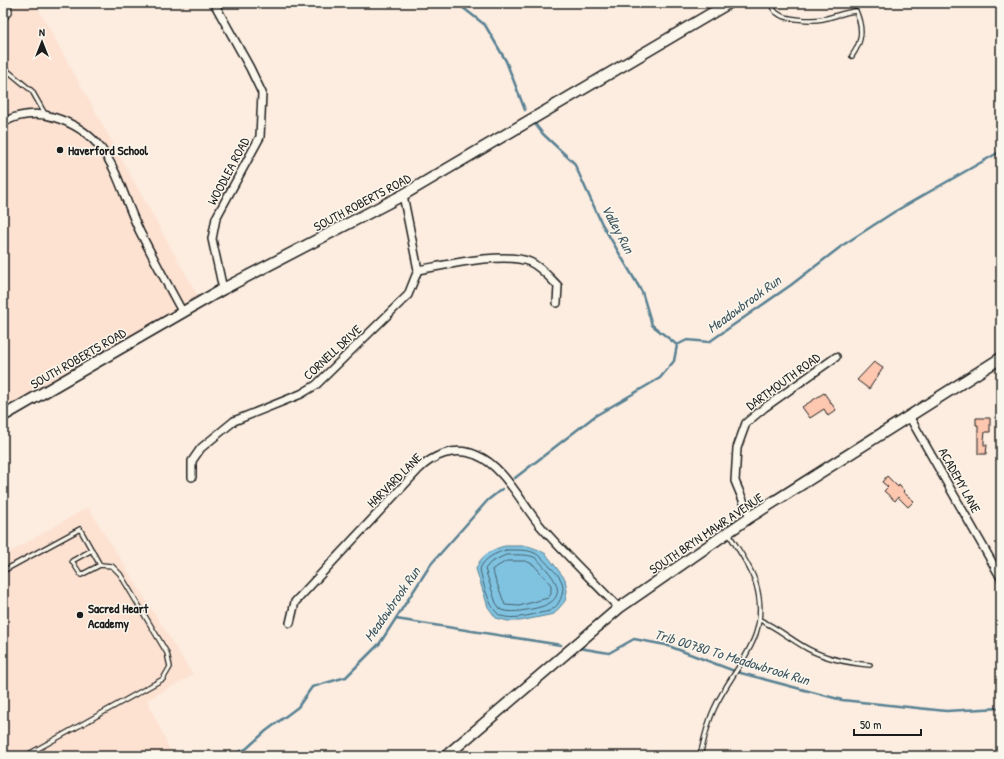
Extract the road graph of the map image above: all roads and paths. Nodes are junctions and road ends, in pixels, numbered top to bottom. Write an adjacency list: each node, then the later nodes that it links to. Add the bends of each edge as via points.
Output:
1 (9, 3): 6 (lane, via 10,12)
2 (214, 3): 13 (street, WOODLEA ROAD, via 262,93 260,137 216,218 212,239)
3 (729, 3): 5 (street, SOUTH ROBERTS ROAD)
4 (770, 3): 7 (lane, via 777,14 789,18 822,19 856,11 862,34)
5 (715, 6): 11 (street, SOUTH ROBERTS ROAD)
6 (3, 20)
7 (852, 56)
8 (3, 67): 9 (lane, via 32,90)
9 (45, 114): 10 (street, via 29,114); 15 (street, via 66,120 91,135 102,149 116,170 140,231)
10 (3, 123)
11 (403, 195): 12 (street); 13 (street, SOUTH ROBERTS ROAD)
12 (418, 270): 14 (street, via 504,257 530,262 558,286); 20 (street, CORNELL DRIVE, via 408,295 316,385 301,394 234,421 201,448 192,461)
13 (223, 289): 15 (street, SOUTH ROBERTS ROAD)
14 (557, 303)
15 (183, 313): 18 (street, SOUTH ROBERTS ROAD)
16 (836, 357): 21 (street, DARTMOUTH ROAD, via 746,423 737,448 735,481)
17 (1001, 358): 19 (street, SOUTH BRYN MAWR AVENUE)
18 (3, 416)
19 (910, 416): 21 (street, SOUTH BRYN MAWR AVENUE); 26 (street, ACADEMY LANE)
20 (192, 477)
21 (750, 517): 22 (street, SOUTH BRYN MAWR AVENUE)
22 (728, 533): 27 (street, SOUTH BRYN MAWR AVENUE); 28 (lane, via 750,568 756,584)
23 (92, 550): 24 (lane); 24 (lane, via 72,561 81,575); 25 (lane, via 80,529)
24 (100, 565): 31 (lane, via 112,566 120,574 167,653 170,668 163,679)
25 (3, 571)
26 (1001, 578)
27 (619, 608): 29 (street, HARVARD LANE, via 542,528 495,467 476,454 457,452 439,455 418,470 295,602); 32 (street, SOUTH BRYN MAWR AVENUE)
28 (760, 620): 30 (lane, via 776,627 808,649 842,662); 33 (lane, via 755,638 714,708)
29 (290, 623)
30 (870, 665)
31 (25, 756)
32 (446, 756)
33 (700, 756)

